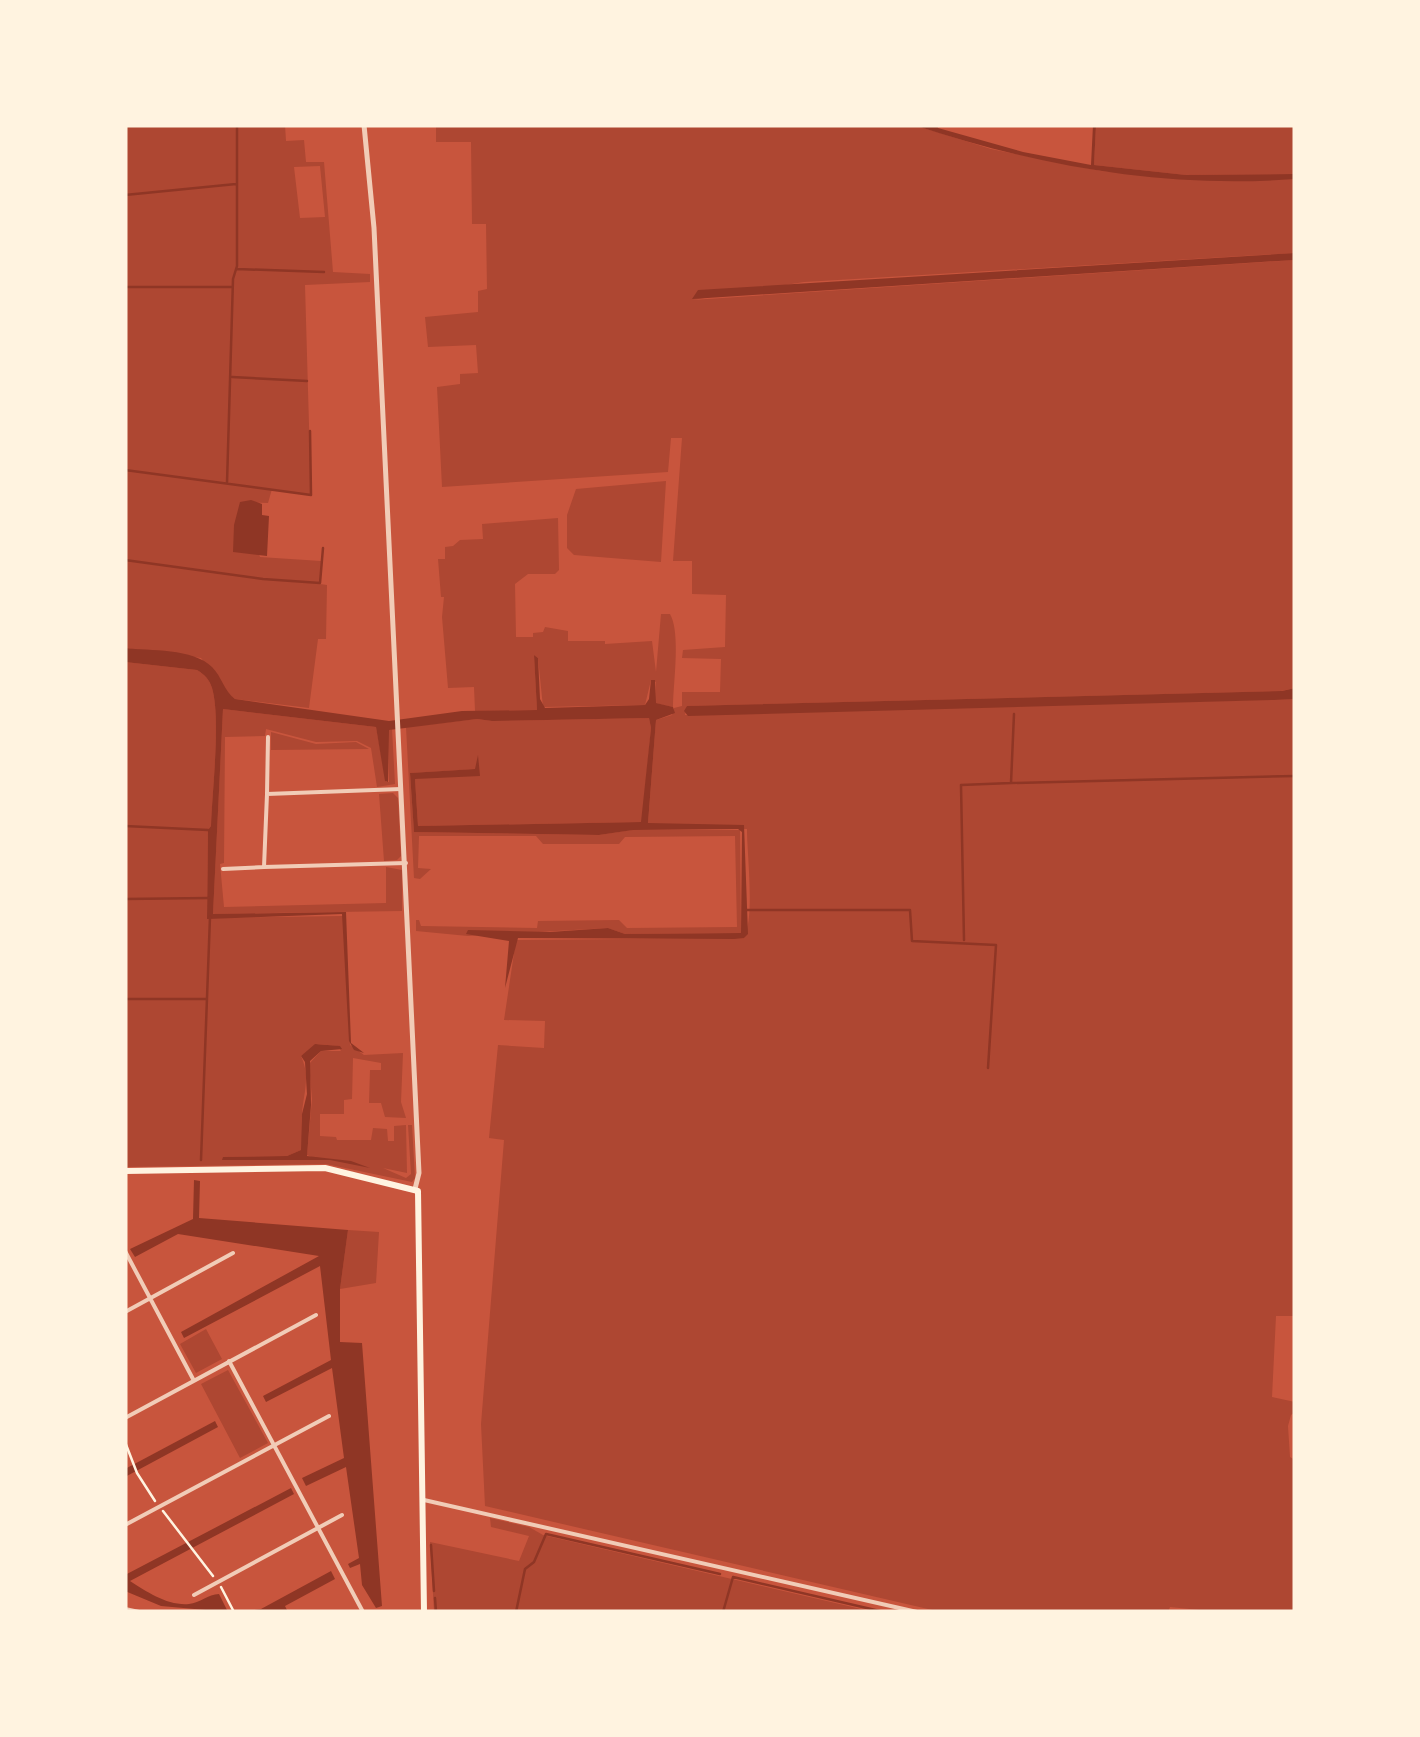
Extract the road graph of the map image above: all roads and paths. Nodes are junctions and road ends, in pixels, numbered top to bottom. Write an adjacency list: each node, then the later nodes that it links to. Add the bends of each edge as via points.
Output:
1 (364, 125): 3 (street)
2 (268, 737): 4 (street)
3 (401, 789): 4 (street); 5 (street)
4 (267, 794): 6 (street)
5 (406, 863): 6 (street); 9 (street)
6 (264, 867): 7 (street)
7 (223, 868)
8 (125, 1171): 9 (main road, via 325,1168)
9 (415, 1189): 22 (main road)
10 (125, 1251): 12 (street)
11 (232, 1254): 12 (street)
12 (150, 1298): 13 (street); 16 (street)
13 (125, 1312)
14 (316, 1315): 15 (street)
15 (230, 1361): 16 (street); 20 (street)
16 (194, 1381): 18 (street)
17 (329, 1416): 20 (street)
18 (125, 1418)
19 (125, 1442): 21 (path)
20 (274, 1445): 24 (street); 25 (street)
21 (137, 1473)
22 (420, 1500): 32 (main road); 33 (street)
23 (342, 1515): 25 (street)
24 (125, 1525)
25 (319, 1526): 28 (street); 31 (street)
26 (184, 1538): 27 (path)
27 (193, 1549)
28 (194, 1595)
29 (126, 1610): 30 (street)
30 (140, 1612)
31 (363, 1612)
32 (424, 1612)
33 (917, 1612)

